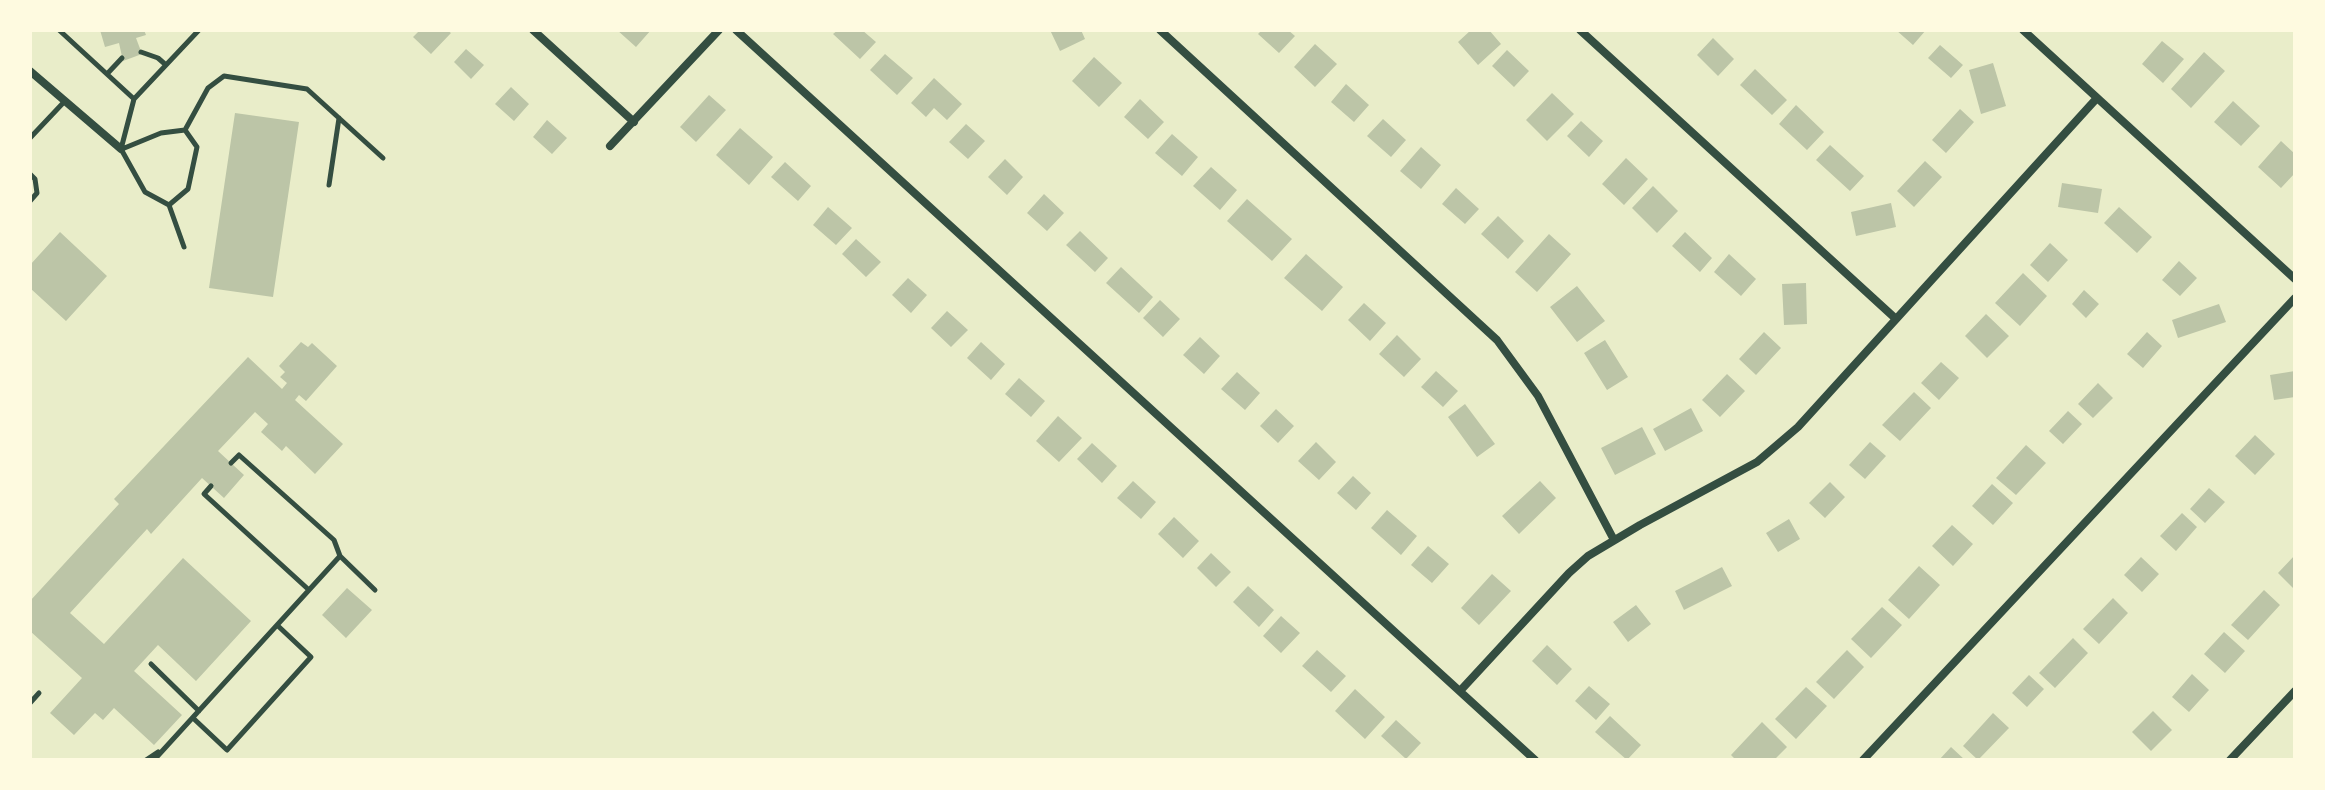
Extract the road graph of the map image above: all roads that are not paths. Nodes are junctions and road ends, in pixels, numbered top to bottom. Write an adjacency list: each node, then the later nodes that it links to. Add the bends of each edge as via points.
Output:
1 (59, 30): 13 (lane)
2 (199, 30): 11 (lane)
3 (533, 30): 18 (street)
4 (719, 30): 18 (street)
5 (736, 30): 40 (street)
6 (1160, 30): 34 (street, via 1497,340 1538,396)
7 (1580, 30): 31 (street)
8 (2023, 30): 14 (street)
9 (141, 52): 11 (lane)
10 (122, 58): 13 (lane)
11 (166, 65): 15 (lane)
12 (30, 71): 16 (street)
13 (107, 74): 15 (lane)
14 (2097, 98): 29 (street); 31 (street)
15 (134, 99): 22 (lane)
16 (64, 102): 20 (lane); 22 (street)
17 (339, 118): 19 (lane, via 307,89 224,76 208,88); 23 (lane); 25 (lane)
18 (634, 122): 21 (street)
19 (185, 130): 22 (lane); 27 (lane, via 197,147 188,189)
20 (30, 138)
21 (610, 146)
22 (121, 149): 27 (lane, via 145,192)
23 (383, 158)
24 (30, 174): 26 (lane, via 37,193)
25 (329, 185)
26 (30, 201)
27 (169, 205): 28 (lane)
28 (184, 247)
29 (2295, 279)
30 (2295, 298): 50 (street)
31 (1896, 319): 34 (street, via 1771,451)
32 (231, 463): 35 (lane, via 239,455 334,540)
33 (211, 486): 36 (lane, via 204,494)
34 (1614, 540): 40 (street, via 1569,573)
35 (340, 556): 36 (lane); 37 (lane)
36 (309, 590): 38 (lane)
37 (375, 590)
38 (277, 625): 44 (lane); 45 (lane, via 311,657 227,750)
39 (151, 664): 44 (lane)
40 (1460, 691): 49 (street)
41 (2295, 691): 51 (street)
42 (39, 693): 43 (lane)
43 (30, 703)
44 (199, 711): 45 (lane)
45 (193, 718): 46 (lane)
46 (162, 749): 47 (lane); 48 (lane)
47 (146, 760)
48 (154, 760)
49 (1535, 760)
50 (1863, 760)
51 (2230, 760)

